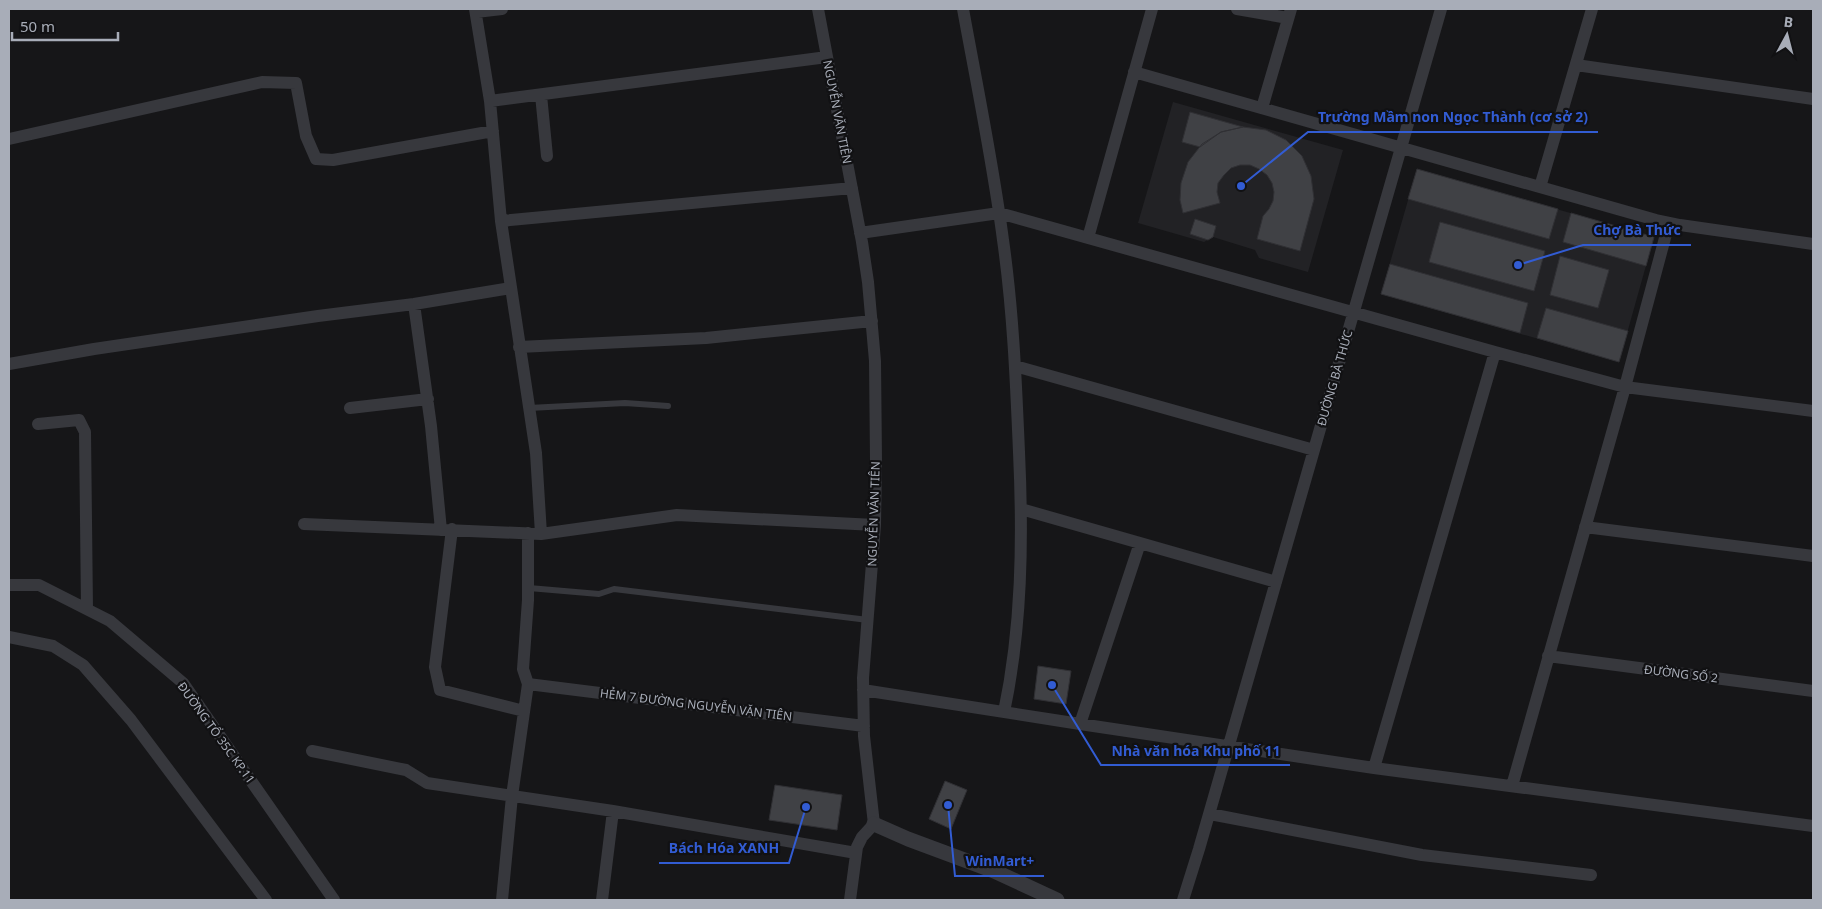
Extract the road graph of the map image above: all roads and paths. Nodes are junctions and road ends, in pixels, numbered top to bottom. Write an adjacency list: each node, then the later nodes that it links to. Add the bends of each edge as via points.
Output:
1 (502, 9): 8 (street)
2 (818, 9): 10 (street, NGUYỄN VĂN TIÊN)
3 (963, 9): 23 (street)
4 (1152, 9): 12 (street)
5 (1237, 9): 9 (street)
6 (1441, 9): 19 (street, ĐƯỜNG BÀ THỨC)
7 (1592, 9): 11 (street)
8 (476, 11): 15 (street)
9 (1289, 13): 16 (street)
10 (827, 58): 13 (street); 22 (street, NGUYỄN VĂN TIÊN)
11 (1576, 65): 14 (street); 21 (street)
12 (1134, 72): 16 (street); 27 (street)
13 (541, 95): 15 (street); 20 (street)
14 (1813, 99)
15 (490, 101): 17 (street)
16 (1262, 108): 19 (street)
17 (493, 131): 18 (street, via 333,160 316,159 306,136 296,83 262,82); 24 (street)
18 (9, 139)
19 (1401, 148): 21 (street); 31 (street, ĐƯỜNG BÀ THỨC)
20 (547, 156)
21 (1540, 187): 25 (street)
22 (852, 188): 24 (street); 26 (street, NGUYỄN VĂN TIÊN)
23 (999, 213): 26 (street); 27 (street); 36 (street)
24 (501, 221): 29 (street)
25 (1669, 223): 28 (street); 37 (street)
26 (860, 233): 32 (street, NGUYỄN VĂN TIÊN)
27 (1088, 238): 31 (street)
28 (1813, 244)
29 (511, 288): 30 (street); 33 (street)
30 (414, 304): 35 (street, via 133,343); 38 (street)
31 (1354, 313): 34 (street); 44 (street, ĐƯỜNG BÀ THỨC)
32 (872, 321): 33 (street, via 706,338); 47 (street, NGUYỄN VĂN TIÊN, via 876,394)
33 (519, 347): 41 (street)
34 (1495, 352): 37 (street); 69 (street)
35 (9, 364)
36 (1015, 366): 44 (street); 45 (street)
37 (1625, 387): 42 (street); 48 (street)
38 (428, 399): 40 (street); 49 (street)
39 (668, 406): 41 (lane, via 624,403)
40 (350, 408)
41 (529, 408): 50 (street, via 536,453)
42 (1813, 411)
43 (38, 424): 56 (street, via 79,420 85,432)
44 (1314, 450): 53 (street, ĐƯỜNG BÀ THỨC)
45 (1020, 509): 51 (street); 64 (street, via 1018,622)
46 (304, 524): 49 (street)
47 (875, 525): 50 (street, via 678,515); 57 (street, NGUYỄN VĂN TIÊN)
48 (1585, 527): 52 (street); 59 (street)
49 (446, 530): 50 (street); 63 (street, via 435,667 440,690)
50 (534, 533): 55 (street)
51 (1140, 543): 53 (street); 65 (street)
52 (1813, 556)
53 (1276, 582): 67 (street, ĐƯỜNG BÀ THỨC)
54 (9, 585): 56 (street, ĐƯỜNG TỔ 35C KP.11, via 39,585)
55 (529, 588): 57 (lane, via 599,594 614,589); 60 (street, via 523,669)
56 (87, 609): 79 (street, ĐƯỜNG TỔ 35C KP.11, via 110,622 183,683)
57 (868, 620): 61 (street, NGUYỄN VĂN TIÊN)
58 (9, 638): 78 (street, via 53,646 82,664 130,720)
59 (1548, 656): 62 (street, ĐƯỜNG SỐ 2); 70 (street)
60 (528, 684): 63 (street); 66 (street, HẺM 7 ĐƯỜNG NGUYỄN VĂN TIÊN)
61 (863, 690): 64 (street); 66 (street, NGUYỄN VĂN TIÊN)
62 (1813, 691)
63 (524, 710): 71 (street)
64 (1004, 712): 65 (street)
65 (1080, 724): 67 (street)
66 (864, 726): 74 (street, NGUYỄN VĂN TIÊN)
67 (1229, 747): 69 (street); 73 (street, ĐƯỜNG BÀ THỨC)
68 (312, 752): 71 (street, via 406,770 427,783)
69 (1374, 768): 70 (street)
70 (1512, 786): 75 (street)
71 (512, 796): 72 (street); 80 (street)
72 (614, 811): 76 (street); 81 (street)
73 (1210, 814): 77 (street, via 1422,854); 84 (street, ĐƯỜNG BÀ THỨC)
74 (874, 824): 76 (street, via 859,842); 83 (street, via 994,871)
75 (1813, 826)
76 (856, 852): 82 (street)
77 (1591, 875)
78 (266, 900)
79 (334, 900)
80 (502, 900)
81 (602, 900)
82 (850, 900)
83 (1057, 900)
84 (1183, 900)

